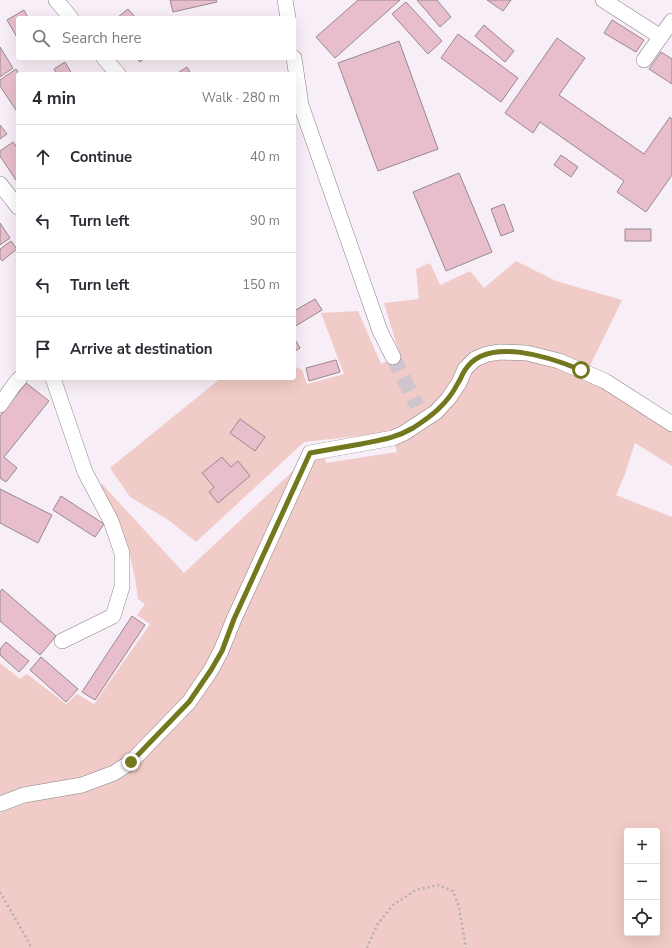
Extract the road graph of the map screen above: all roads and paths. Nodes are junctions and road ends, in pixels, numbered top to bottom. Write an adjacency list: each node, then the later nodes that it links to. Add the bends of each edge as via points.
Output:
1 (56, 0): 4 (street)
2 (285, 0): 5 (street)
3 (602, 0): 7 (street)
4 (69, 16)
5 (288, 16)
6 (672, 21): 7 (street)
7 (661, 37): 10 (street)
8 (106, 60): 11 (street)
9 (294, 60): 12 (street)
10 (644, 60)
11 (116, 72)
12 (295, 72)
13 (296, 82): 14 (street)
14 (298, 107): 17 (street, via 380,331)
15 (0, 184): 16 (street)
16 (16, 204)
17 (393, 357)
18 (18, 380): 20 (street)
19 (54, 380): 22 (street, via 85,472 111,521 122,553 122,587 113,616)
20 (0, 405)
21 (672, 424): 23 (street, via 605,381 559,361 527,353 500,352 475,359 465,369 448,399 436,412 412,429 393,438 310,453 237,612 222,651 211,670 189,702 131,762 114,773 82,785 24,796)
22 (62, 641)
23 (0, 804)
24 (0, 892): 25 (path)
25 (32, 948)
26 (367, 948): 27 (path, via 377,925 393,905 416,890 438,884 453,891 460,907)
27 (466, 948)

